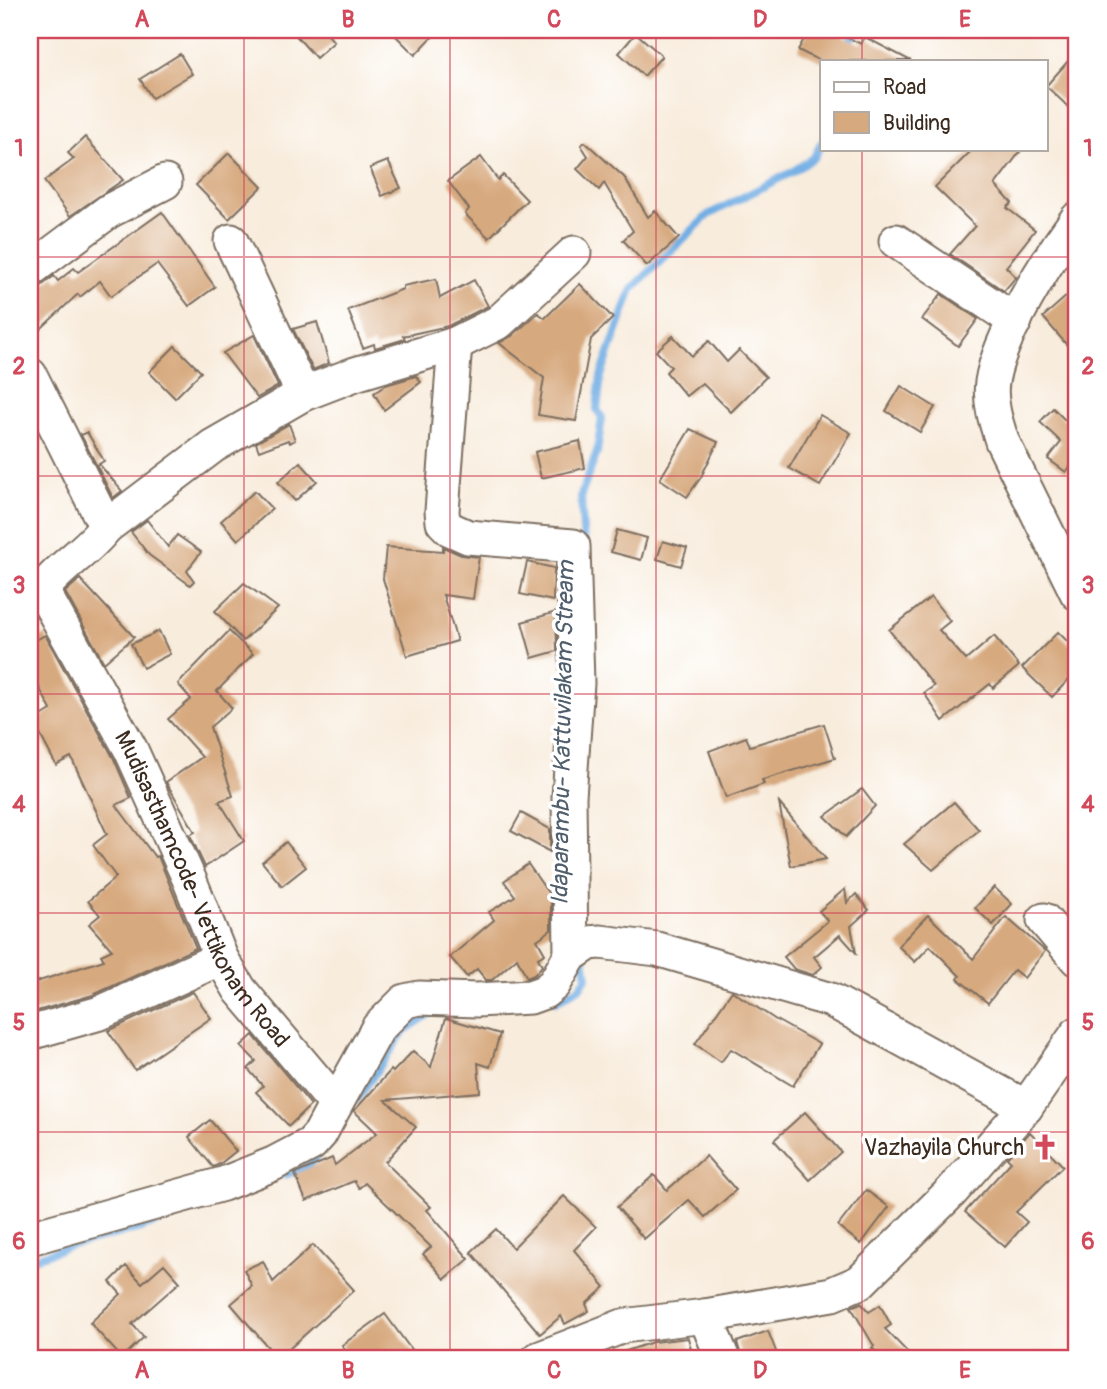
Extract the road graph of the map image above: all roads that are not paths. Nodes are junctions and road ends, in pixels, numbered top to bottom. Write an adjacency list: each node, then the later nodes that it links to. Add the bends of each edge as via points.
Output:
1 (165, 182): 6 (street, via 109,211)
2 (1077, 219): 7 (street)
3 (896, 240): 7 (street)
4 (230, 241): 10 (street)
5 (574, 253): 8 (street, via 499,322)
6 (30, 270)
7 (1014, 321): 12 (street, via 992,383 994,414 1002,441)
8 (455, 344): 10 (street); 14 (street, via 443,522 468,537 573,546 577,683 569,797)
9 (30, 375): 11 (street)
10 (303, 394): 11 (street, via 213,446)
11 (106, 527): 15 (street, Mudisasthamcode- Vettikonam Road, via 42,590 131,750)
12 (1077, 593)
13 (1044, 920): 16 (street)
14 (579, 950): 19 (street, via 554,984 530,997 405,1001 378,1028); 20 (street, via 613,943 657,949 831,1000)
15 (221, 958): 17 (street, via 100,1013); 19 (street, Mudisasthamcode- Vettikonam Road, via 240,990)
16 (1077, 959)
17 (30, 1033)
18 (1077, 1034): 20 (street)
19 (336, 1104): 21 (street, via 312,1144 273,1164 223,1184)
20 (1026, 1107): 22 (street, via 952,1191 860,1282 832,1294)
21 (30, 1238)
22 (705, 1317): 23 (street, via 623,1326); 24 (street)
23 (538, 1359)
24 (723, 1359)

